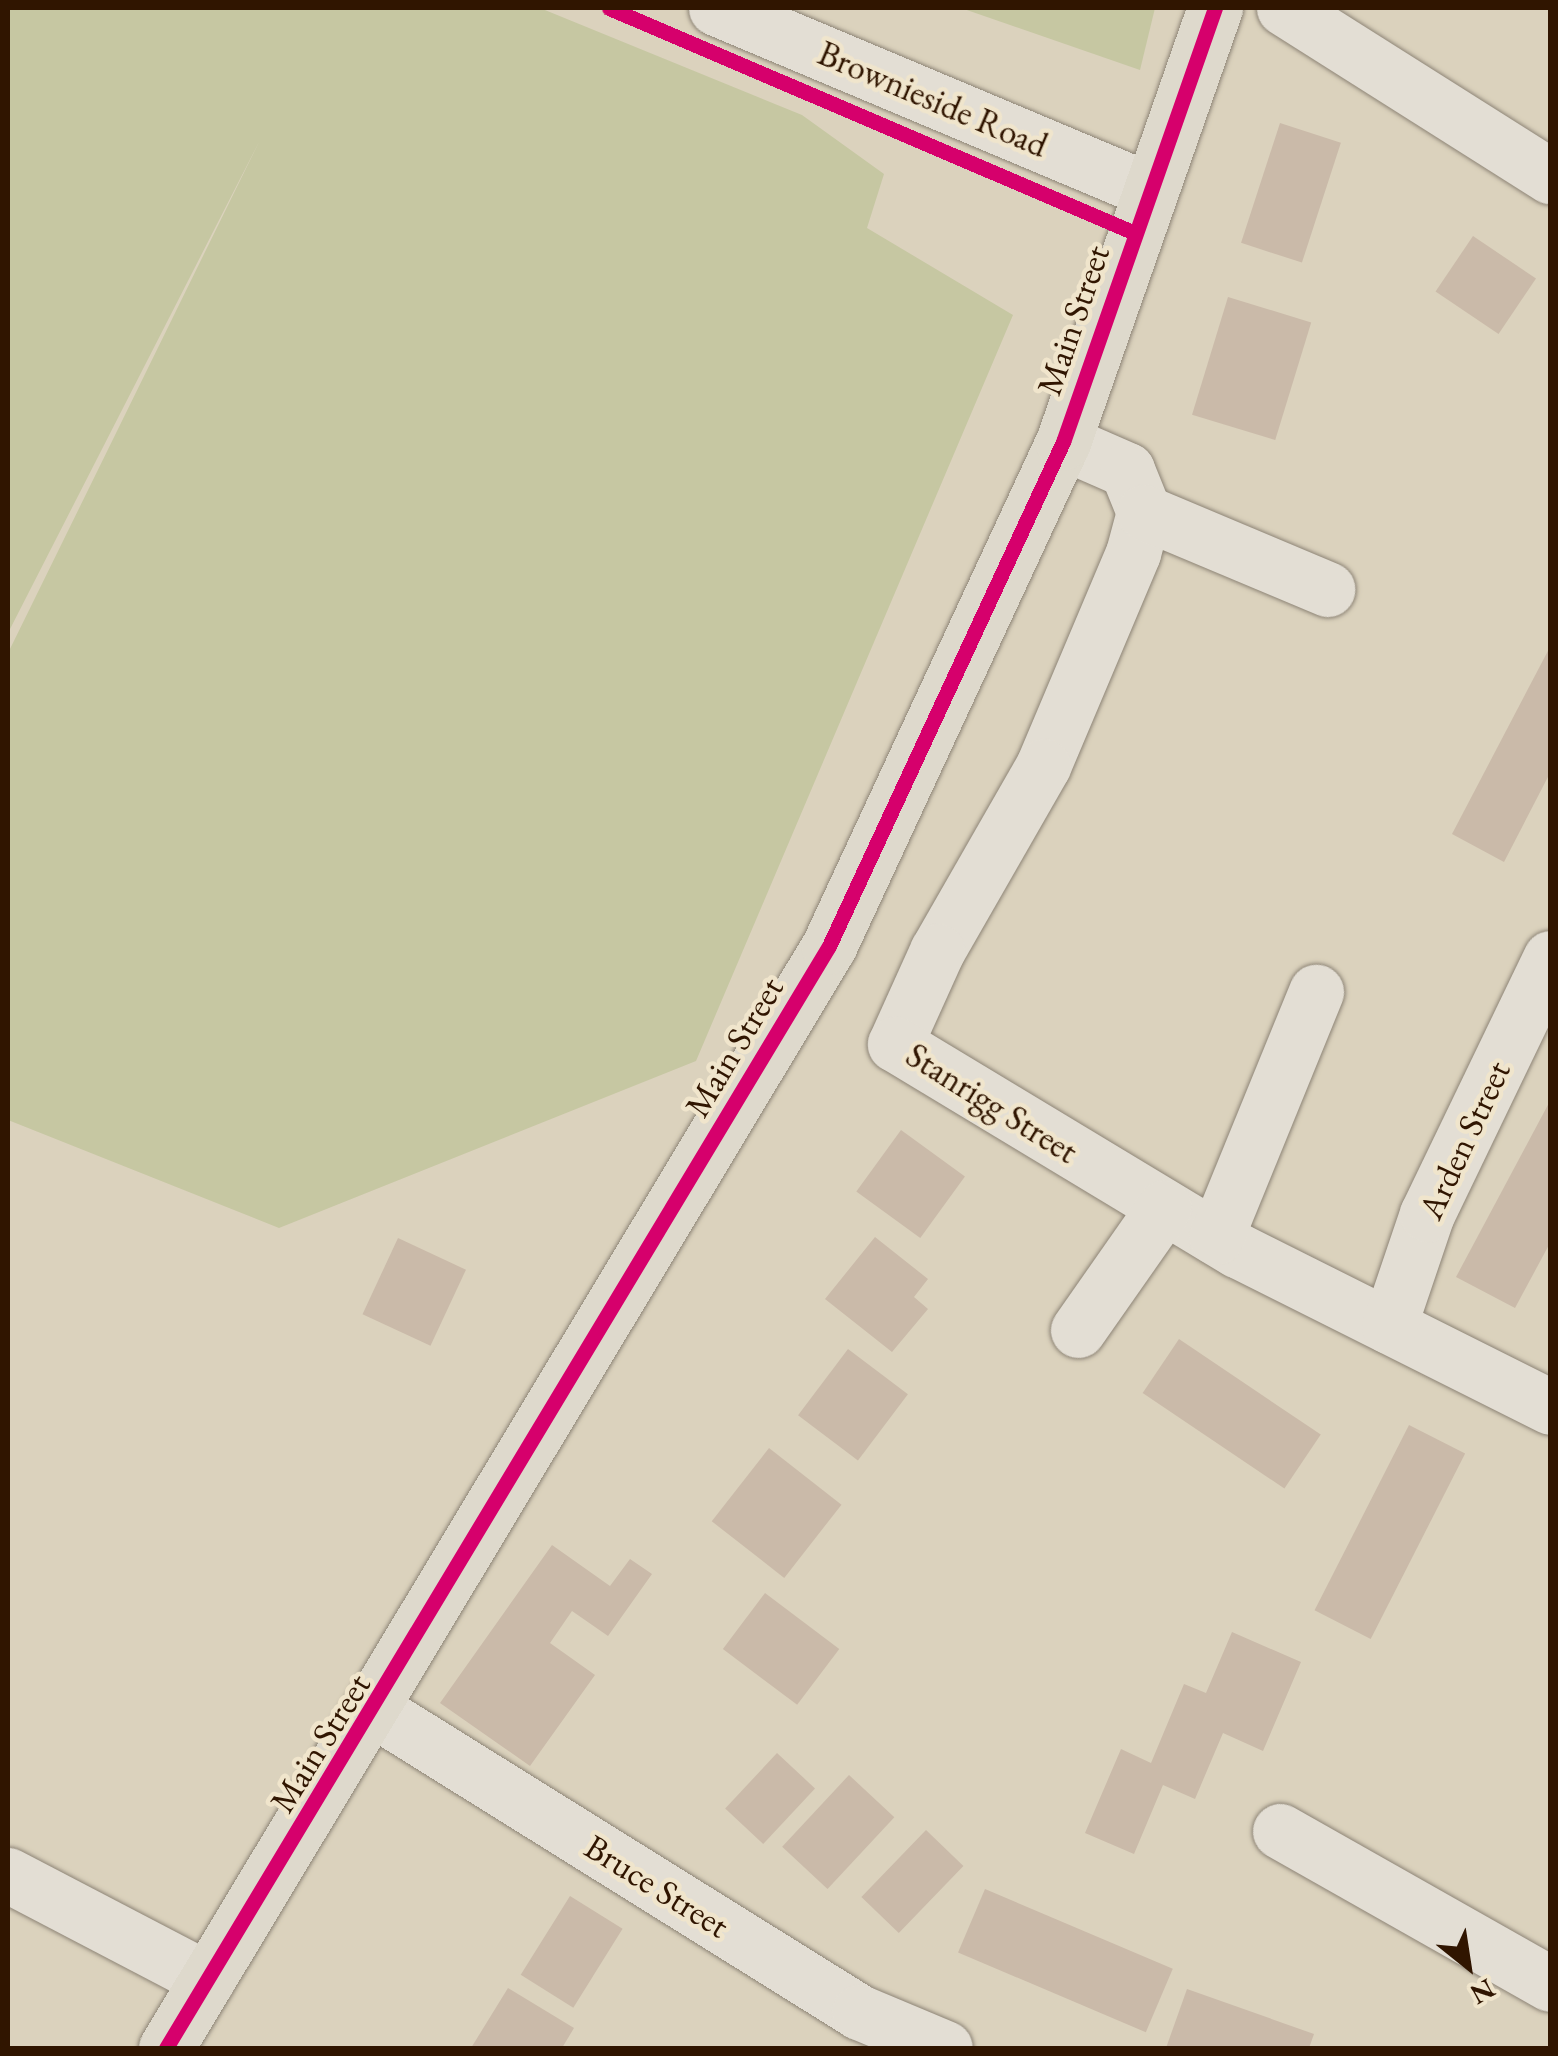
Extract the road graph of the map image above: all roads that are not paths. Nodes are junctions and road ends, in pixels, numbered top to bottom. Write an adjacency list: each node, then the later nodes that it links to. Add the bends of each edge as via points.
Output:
1 (716, 8): 5 (street, Brownieside Road)
2 (1214, 8): 5 (main road, Main Street)
3 (1284, 8): 4 (street)
4 (1542, 152)
5 (1150, 190): 6 (main road, Main Street)
6 (1063, 442): 7 (street, via 1127,470); 16 (main road, Main Street, via 829,946)
7 (1144, 512): 8 (street); 11 (street, Stanrigg Street, via 1115,613 895,1044)
8 (1327, 589)
9 (1550, 958): 13 (street, Arden Street, via 1427,1214)
10 (1316, 992): 12 (street)
11 (1164, 1207): 12 (street, Stanrigg Street); 14 (street)
12 (1216, 1237): 13 (street, Stanrigg Street)
13 (1390, 1326): 15 (street, Stanrigg Street)
14 (1078, 1330)
15 (1550, 1407)
16 (376, 1711): 19 (main road, Main Street); 22 (street, Bruce Street, via 859,2012)
17 (1280, 1832): 20 (street)
18 (8, 1875): 19 (street)
19 (208, 1979): 21 (main road, Main Street)
20 (1550, 1984)
21 (166, 2048)
22 (945, 2048)

